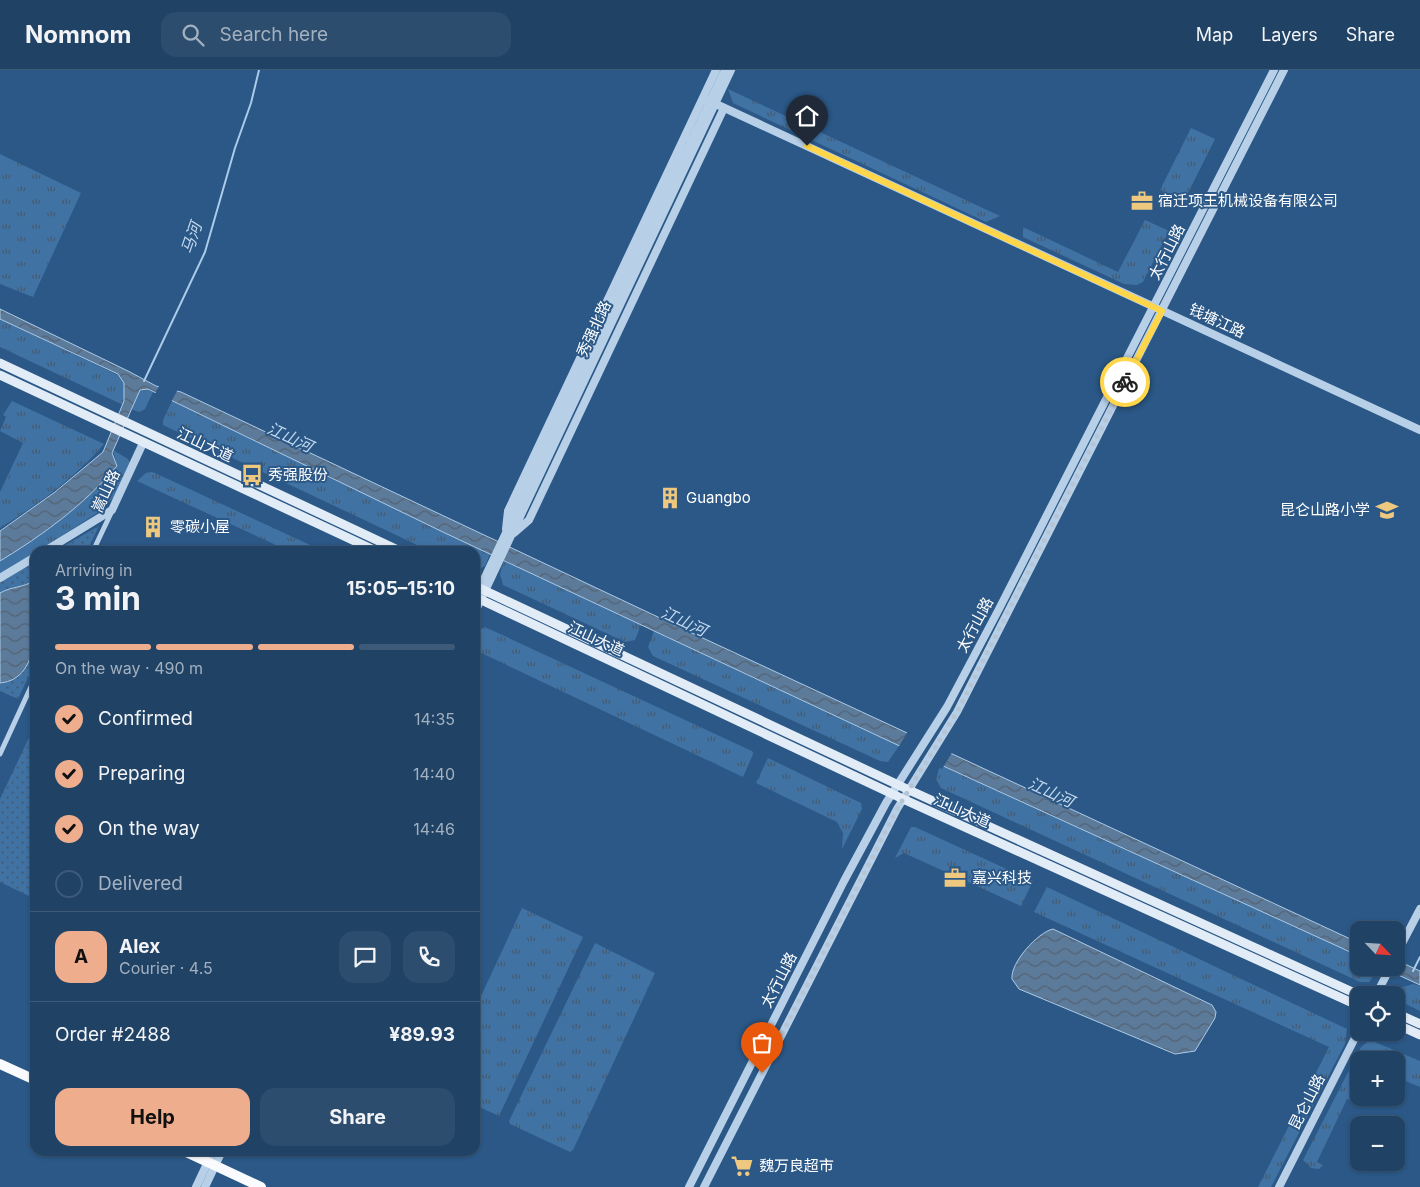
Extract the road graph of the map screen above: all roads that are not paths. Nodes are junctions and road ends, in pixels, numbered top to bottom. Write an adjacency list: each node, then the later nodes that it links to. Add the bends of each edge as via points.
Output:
1 (716, 70): 6 (street)
2 (725, 70): 7 (street, 秀强北路)
3 (731, 70): 7 (street, 秀强北路)
4 (1274, 70): 9 (street, 太行山路)
5 (1284, 70): 10 (street, 太行山路)
6 (703, 98): 7 (street, 钱塘江路); 16 (street, via 508,511)
7 (713, 103): 8 (street, 钱塘江路); 16 (street, 秀强北路)
8 (724, 108): 9 (street, 钱塘江路); 16 (street, via 529,520)
9 (1154, 307): 10 (street, 钱塘江路); 28 (street, 太行山路, via 999,609 932,731)
10 (1162, 311): 13 (street, 钱塘江路); 29 (street, 太行山路, via 943,736)
11 (0, 363): 20 (main road, 江山大道)
12 (0, 375): 14 (main road, 江山大道)
13 (1420, 430)
14 (143, 443): 15 (street, 嵩山路); 19 (main road, 江山大道)
15 (112, 510): 17 (street); 18 (street, 嵩山路)
16 (508, 536): 23 (street, 秀强北路)
17 (53, 546)
18 (95, 546)
19 (365, 546)
20 (389, 546)
21 (30, 560): 22 (street)
22 (0, 578)
23 (480, 590)
24 (480, 595): 28 (main road, 江山大道)
25 (480, 595): 30 (main road, 江山大道)
26 (30, 689): 27 (street)
27 (0, 754)
28 (897, 784): 29 (main road, 江山大道); 30 (street, 太行山路)
29 (910, 790): 31 (street, 太行山路); 34 (main road, 江山大道)
30 (891, 794): 31 (main road, 江山大道); 50 (street, 太行山路)
31 (903, 800): 35 (main road, 江山大道); 51 (street, 太行山路)
32 (1420, 909): 33 (street)
33 (1405, 938)
34 (1350, 991)
35 (1350, 1002)
36 (1405, 1017): 37 (main road)
37 (1420, 1024)
38 (1405, 1028): 39 (main road)
39 (1420, 1036)
40 (1353, 1041): 52 (street, 昆仑山路)
41 (0, 1064): 42 (main road)
42 (30, 1078)
43 (194, 1156): 46 (main road)
44 (213, 1156): 46 (street)
45 (218, 1156): 46 (street)
46 (211, 1164): 47 (street); 48 (street); 49 (main road)
47 (196, 1187)
48 (205, 1187)
49 (261, 1187)
50 (689, 1187)
51 (704, 1187)
52 (1279, 1187)

